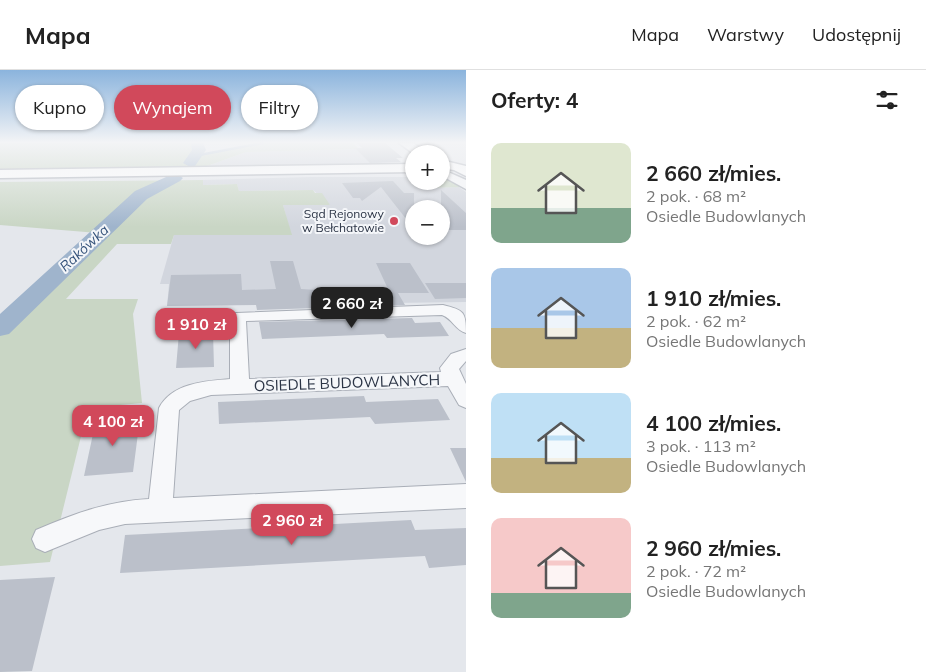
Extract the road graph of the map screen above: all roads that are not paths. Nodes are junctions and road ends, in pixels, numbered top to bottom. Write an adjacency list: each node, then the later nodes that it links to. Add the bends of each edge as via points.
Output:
1 (295, 171): 2 (main road)
2 (0, 174)
3 (238, 316): 4 (street); 5 (street, via 443,310 455,314); 8 (street, OSIEDLE BUDOWLANYCH)
4 (218, 317)
5 (466, 328)
6 (466, 355): 7 (street, via 449,368)
7 (453, 379): 8 (street, OSIEDLE BUDOWLANYCH); 9 (street)
8 (240, 386): 11 (street, OSIEDLE BUDOWLANYCH, via 196,390 172,403)
9 (466, 400)
10 (466, 496): 11 (street)
11 (160, 510): 12 (street, via 124,512 99,518)
12 (45, 539)

